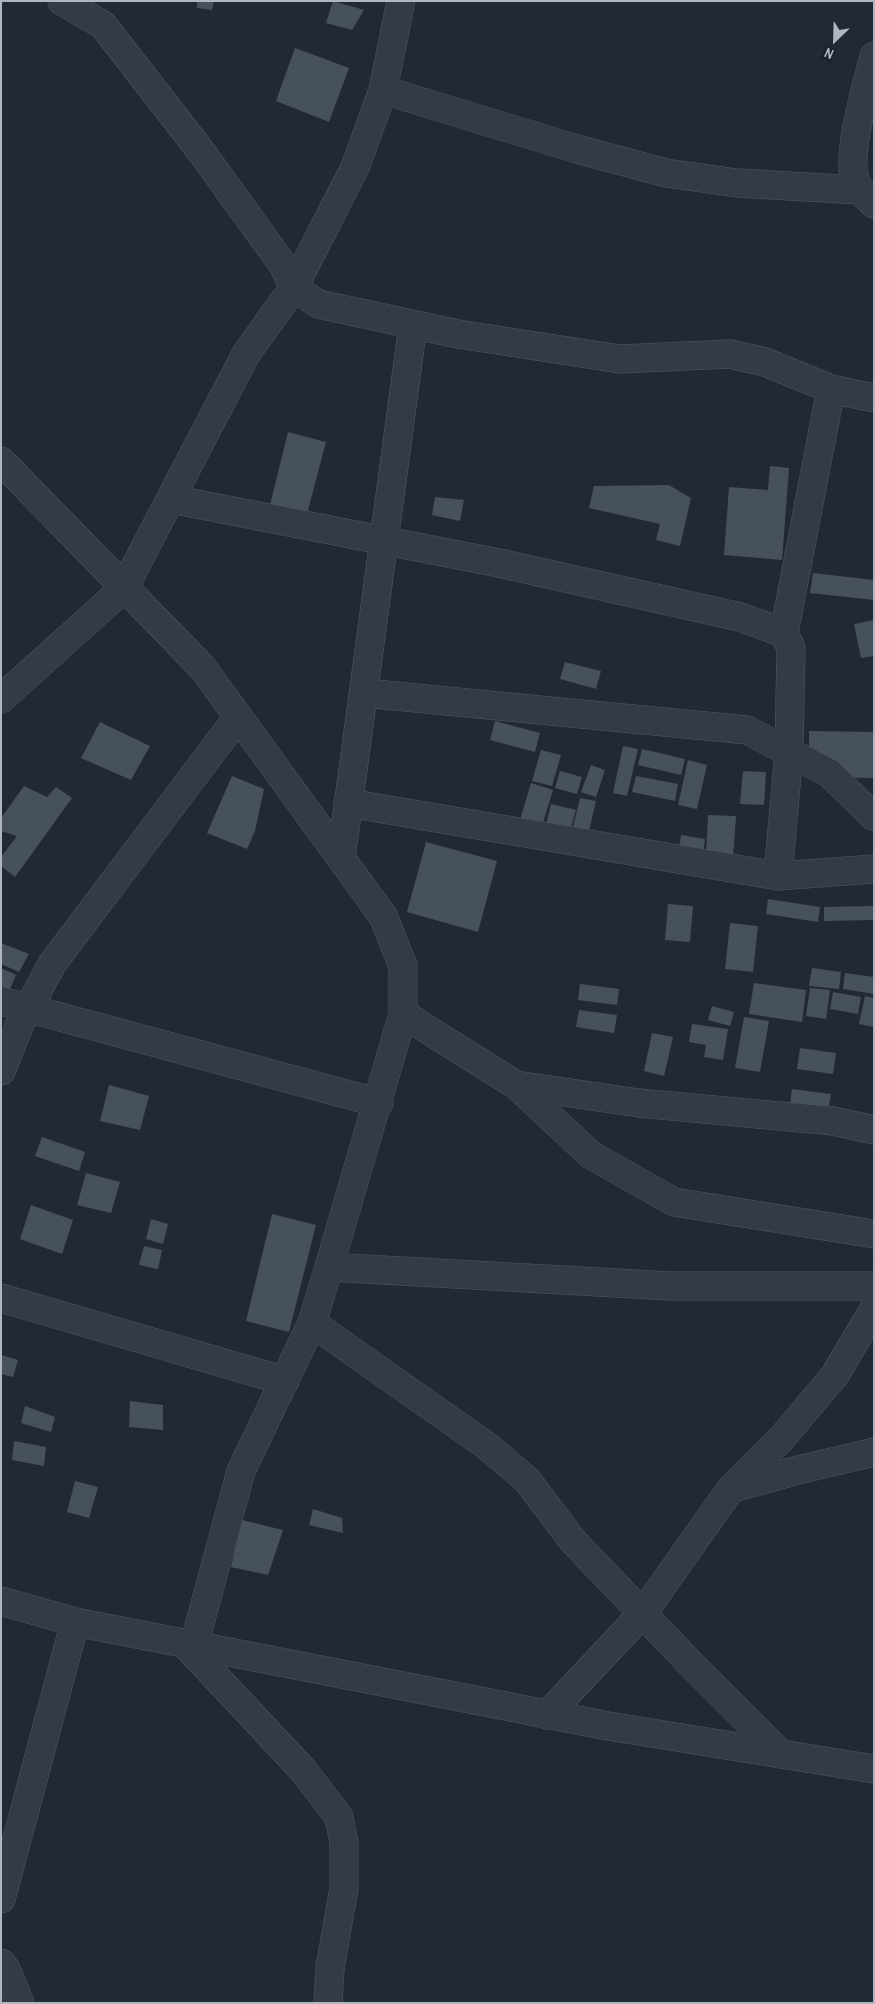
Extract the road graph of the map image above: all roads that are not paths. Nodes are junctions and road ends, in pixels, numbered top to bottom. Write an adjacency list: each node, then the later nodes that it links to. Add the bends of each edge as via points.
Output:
1 (62, 1): 6 (street, via 103,25 200,150 283,266)
2 (401, 1): 4 (street)
3 (874, 56): 5 (street, via 852,154 854,179)
4 (382, 90): 5 (street, via 666,173); 6 (street, via 356,165)
5 (866, 197)
6 (294, 287): 7 (street, via 318,304); 11 (street, via 246,354)
7 (413, 325): 8 (street, via 620,359 730,354 765,362); 12 (street)
8 (832, 389): 9 (street); 14 (street)
9 (874, 398)
10 (1, 462): 13 (street)
11 (171, 499): 12 (street); 13 (street)
12 (383, 540): 14 (street, via 740,617); 15 (street)
13 (124, 588): 16 (street); 17 (street, via 202,667)
14 (784, 633): 18 (street, via 791,648)
15 (364, 693): 18 (street, via 747,730); 19 (street)
16 (1, 699)
17 (238, 717): 21 (street); 25 (street, via 52,964)
18 (789, 751): 20 (street, via 829,773); 23 (street)
19 (348, 803): 21 (street); 23 (street)
20 (874, 817)
21 (341, 858): 26 (street, via 383,916 402,966)
22 (874, 869): 23 (street)
23 (778, 876)
24 (1, 1001): 25 (street)
25 (28, 1008): 27 (street); 29 (street)
26 (403, 1014): 28 (street); 29 (street)
27 (1, 1071)
28 (516, 1085): 30 (street, via 639,1103 833,1121); 31 (street, via 591,1155 674,1202)
29 (379, 1103): 32 (street)
30 (874, 1130)
31 (874, 1234)
32 (330, 1267): 33 (street, via 670,1286); 36 (street)
33 (874, 1286)
34 (1, 1298): 37 (street)
35 (874, 1309): 39 (street, via 835,1375 781,1439)
36 (312, 1323): 37 (street); 41 (street, via 487,1446 528,1480 573,1541)
37 (285, 1381): 43 (street, via 241,1471)
38 (874, 1452): 39 (street)
39 (730, 1490): 41 (street)
40 (1, 1601): 42 (street)
41 (643, 1614): 44 (street); 45 (street)
42 (75, 1622): 43 (street); 47 (street)
43 (189, 1644): 44 (street); 50 (street, via 303,1770 339,1816 344,1843 344,1888 330,1968)
44 (547, 1714): 45 (street)
45 (782, 1754): 46 (street)
46 (874, 1769)
47 (1, 1900)
48 (1, 1963): 49 (street)
49 (20, 2003)
50 (328, 2003)

